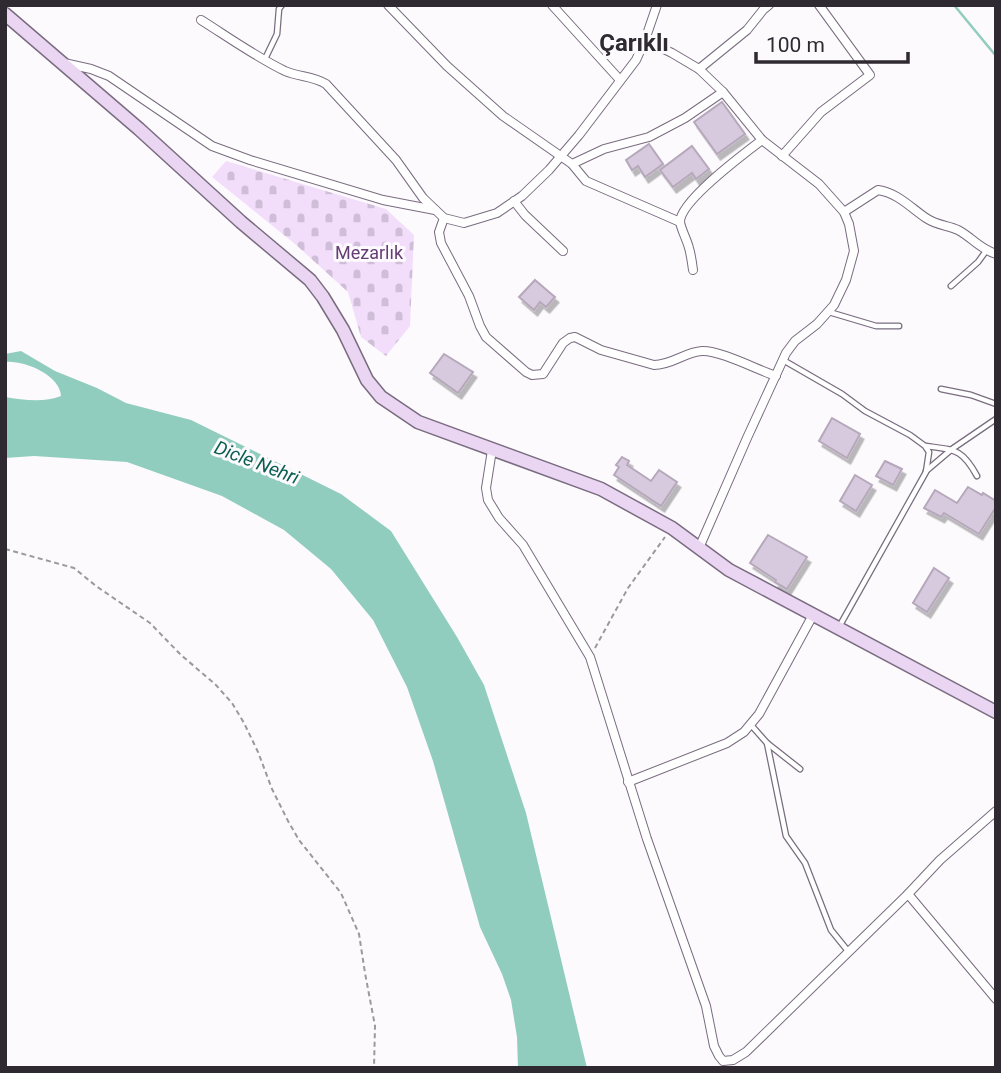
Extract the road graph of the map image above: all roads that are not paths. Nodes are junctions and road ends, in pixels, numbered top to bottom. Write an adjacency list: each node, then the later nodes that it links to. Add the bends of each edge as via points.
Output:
1 (282, 5): 10 (lane)
2 (388, 5): 16 (street, via 503,116)
3 (552, 5): 13 (street)
4 (657, 5): 9 (street)
5 (769, 5): 12 (street, via 747,30)
6 (819, 5): 17 (street, via 870,75 821,112)
7 (6, 15): 11 (street)
8 (201, 20): 10 (street)
9 (645, 40): 12 (street); 13 (street)
10 (264, 60): 20 (street, via 295,76 326,84 397,160)
11 (61, 62): 20 (street, via 109,76 212,146 383,200); 38 (street, via 310,280 381,397 418,422)
12 (699, 69): 14 (street)
13 (620, 80): 16 (street)
14 (723, 92): 15 (street); 18 (street, via 649,137 604,149)
15 (762, 141): 17 (street); 23 (street, via 698,195)
16 (561, 156): 18 (street); 19 (street)
17 (782, 156): 21 (street)
18 (572, 164): 23 (street, via 586,181)
19 (514, 201): 22 (street, via 497,213 464,223); 25 (street)
20 (435, 209): 22 (street)
21 (844, 212): 24 (street, via 878,190 888,192); 29 (street, via 854,251 846,280)
22 (444, 218): 32 (street, via 441,243 486,337 532,375 543,374 563,342 575,337 601,350 654,365 704,351)
23 (680, 222): 27 (street)
24 (987, 250): 26 (street); 28 (lane)
25 (563, 251)
26 (996, 254)
27 (693, 270)
28 (951, 286)
29 (828, 312): 30 (lane, via 876,326); 31 (street, via 795,341)
30 (899, 326)
31 (783, 360): 32 (street); 36 (lane)
32 (776, 376): 41 (street)
33 (941, 390): 34 (lane)
34 (996, 404)
35 (996, 419): 37 (lane)
36 (925, 446): 37 (lane); 39 (lane, via 929,452)
37 (952, 449): 39 (lane); 40 (lane)
38 (492, 450): 41 (street, via 601,489); 48 (street, via 488,500 523,545 590,657)
39 (926, 472): 43 (lane)
40 (977, 476)
41 (699, 548): 42 (street, via 729,570)
42 (813, 615): 43 (street); 45 (street)
43 (838, 628): 44 (street)
44 (996, 712)
45 (750, 724): 46 (lane); 48 (street, via 727,743)
46 (767, 743): 47 (lane); 51 (lane, via 786,836 806,863 831,930)
47 (800, 769)
48 (628, 782): 51 (street, via 723,1062 747,1052)
49 (996, 811): 50 (street)
50 (908, 894): 51 (street); 52 (street)
51 (848, 952)
52 (996, 999)

